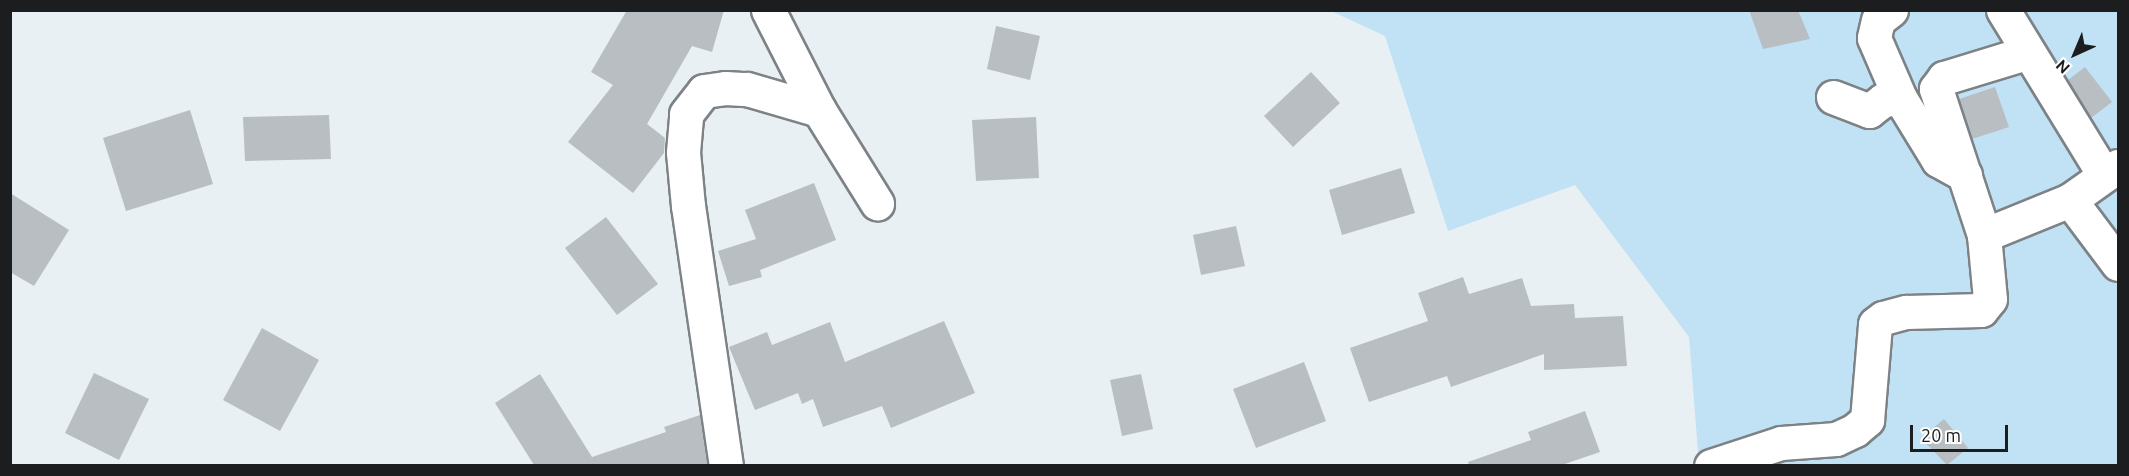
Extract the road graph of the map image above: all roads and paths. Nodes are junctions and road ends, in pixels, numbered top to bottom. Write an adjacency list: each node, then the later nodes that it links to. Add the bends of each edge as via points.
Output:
1 (768, 10): 7 (street)
2 (1891, 10): 6 (street, via 1878,20 1874,38)
3 (2003, 10): 4 (street)
4 (2026, 53): 8 (street); 9 (street, via 1944,78 1936,89)
5 (1833, 97): 6 (street, via 1869,111 1883,100)
6 (1900, 98): 9 (street, via 1938,160)
7 (819, 110): 11 (street); 14 (street, via 747,89 725,88 704,91 687,114 683,152 688,206)
8 (2111, 170): 10 (street)
9 (1965, 175): 12 (street)
10 (2070, 200): 12 (street); 13 (street)
11 (877, 203)
12 (1984, 235): 15 (street, via 1990,300 1981,310 1906,312 1875,324 1867,420 1836,439 1781,443)
13 (2118, 264)
14 (726, 465)
15 (1711, 465)

